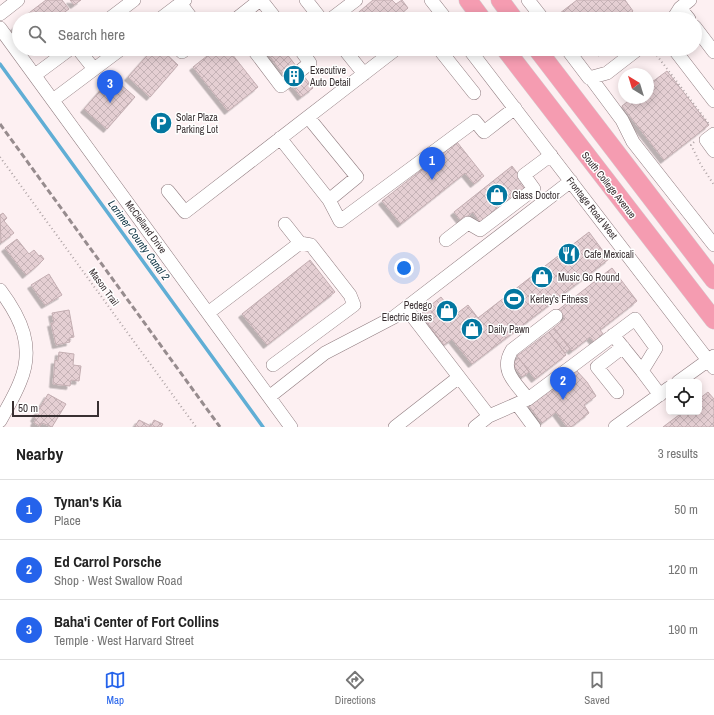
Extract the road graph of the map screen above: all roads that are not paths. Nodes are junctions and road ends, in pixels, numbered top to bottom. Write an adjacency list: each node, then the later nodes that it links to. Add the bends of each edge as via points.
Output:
1 (18, 0): 24 (street)
2 (134, 0): 12 (street)
3 (261, 0): 15 (street); 16 (street)
4 (306, 0): 17 (street)
5 (356, 0): 18 (street)
6 (431, 0): 19 (street)
7 (468, 0): 20 (highway)
8 (500, 0): 21 (highway)
9 (528, 0): 22 (street)
10 (183, 2): 13 (street); 14 (street)
11 (685, 4): 23 (street)
12 (118, 12)
13 (169, 12)
14 (188, 12)
15 (245, 12)
16 (270, 12)
17 (315, 12)
18 (340, 12)
19 (438, 12)
20 (477, 12)
21 (509, 12)
22 (537, 12)
23 (679, 12)
24 (0, 14)
25 (0, 28): 27 (street, McClelland Drive)
26 (702, 36): 28 (street)
27 (12, 44)
28 (714, 52)
29 (21, 56): 47 (street, McClelland Drive)
30 (61, 56): 47 (street)
31 (84, 56): 44 (street)
32 (111, 56): 44 (street)
33 (258, 56): 49 (street, via 281,86)
34 (305, 56): 45 (street, via 310,63)
35 (350, 56): 46 (street)
36 (387, 56): 46 (street)
37 (445, 56): 50 (street)
38 (474, 56): 53 (street, Frontage Road West)
39 (510, 56): 71 (highway, South College Avenue)
40 (542, 56): 66 (highway)
41 (572, 56): 48 (street)
42 (629, 56): 48 (street, via 607,73)
43 (679, 56): 52 (street)
44 (94, 69): 51 (street)
45 (300, 71)
46 (364, 74): 54 (street)
47 (35, 75): 51 (street, McClelland Drive)
48 (589, 78): 65 (street, via 622,120 633,142)
49 (288, 80)
50 (474, 93)
51 (53, 100): 69 (street, McClelland Drive)
52 (714, 101)
53 (515, 108): 58 (street, Frontage Road West); 61 (street, via 484,132 475,121 340,221)
54 (308, 117): 56 (street); 61 (street, via 357,177)
55 (712, 130): 57 (street, via 706,140)
56 (280, 138): 60 (street, via 185,212); 61 (street)
57 (714, 150)
58 (551, 155): 59 (street, Frontage Road West); 63 (street, via 524,175 534,189 480,230 468,224)
59 (571, 181): 68 (street); 74 (street, Frontage Road West)
60 (168, 191)
61 (328, 200)
62 (285, 224): 64 (street)
63 (446, 240)
64 (300, 243): 69 (street); 75 (street, via 311,245 350,295 354,305)
65 (714, 245)
66 (714, 280)
67 (0, 290): 83 (street, via 20,320 26,355 20,382)
68 (406, 308): 77 (street); 81 (street, via 394,317 325,353)
69 (208, 313): 81 (street, McClelland Drive)
70 (556, 316): 82 (street, via 512,350 508,356 507,371)
71 (714, 320)
72 (614, 335): 73 (street); 76 (street, via 635,319 656,348); 82 (street)
73 (623, 347): 76 (street); 79 (street, via 597,367)
74 (712, 361): 78 (street)
75 (273, 365)
76 (642, 371): 80 (street)
77 (459, 377): 84 (street); 87 (street)
78 (683, 379)
79 (617, 392)
80 (665, 392): 85 (street)
81 (269, 397): 86 (street, McClelland Drive)
82 (522, 402): 84 (street); 88 (street)
83 (0, 421)
84 (484, 423)
85 (618, 426)
86 (291, 427)
87 (394, 427)
88 (534, 427)

